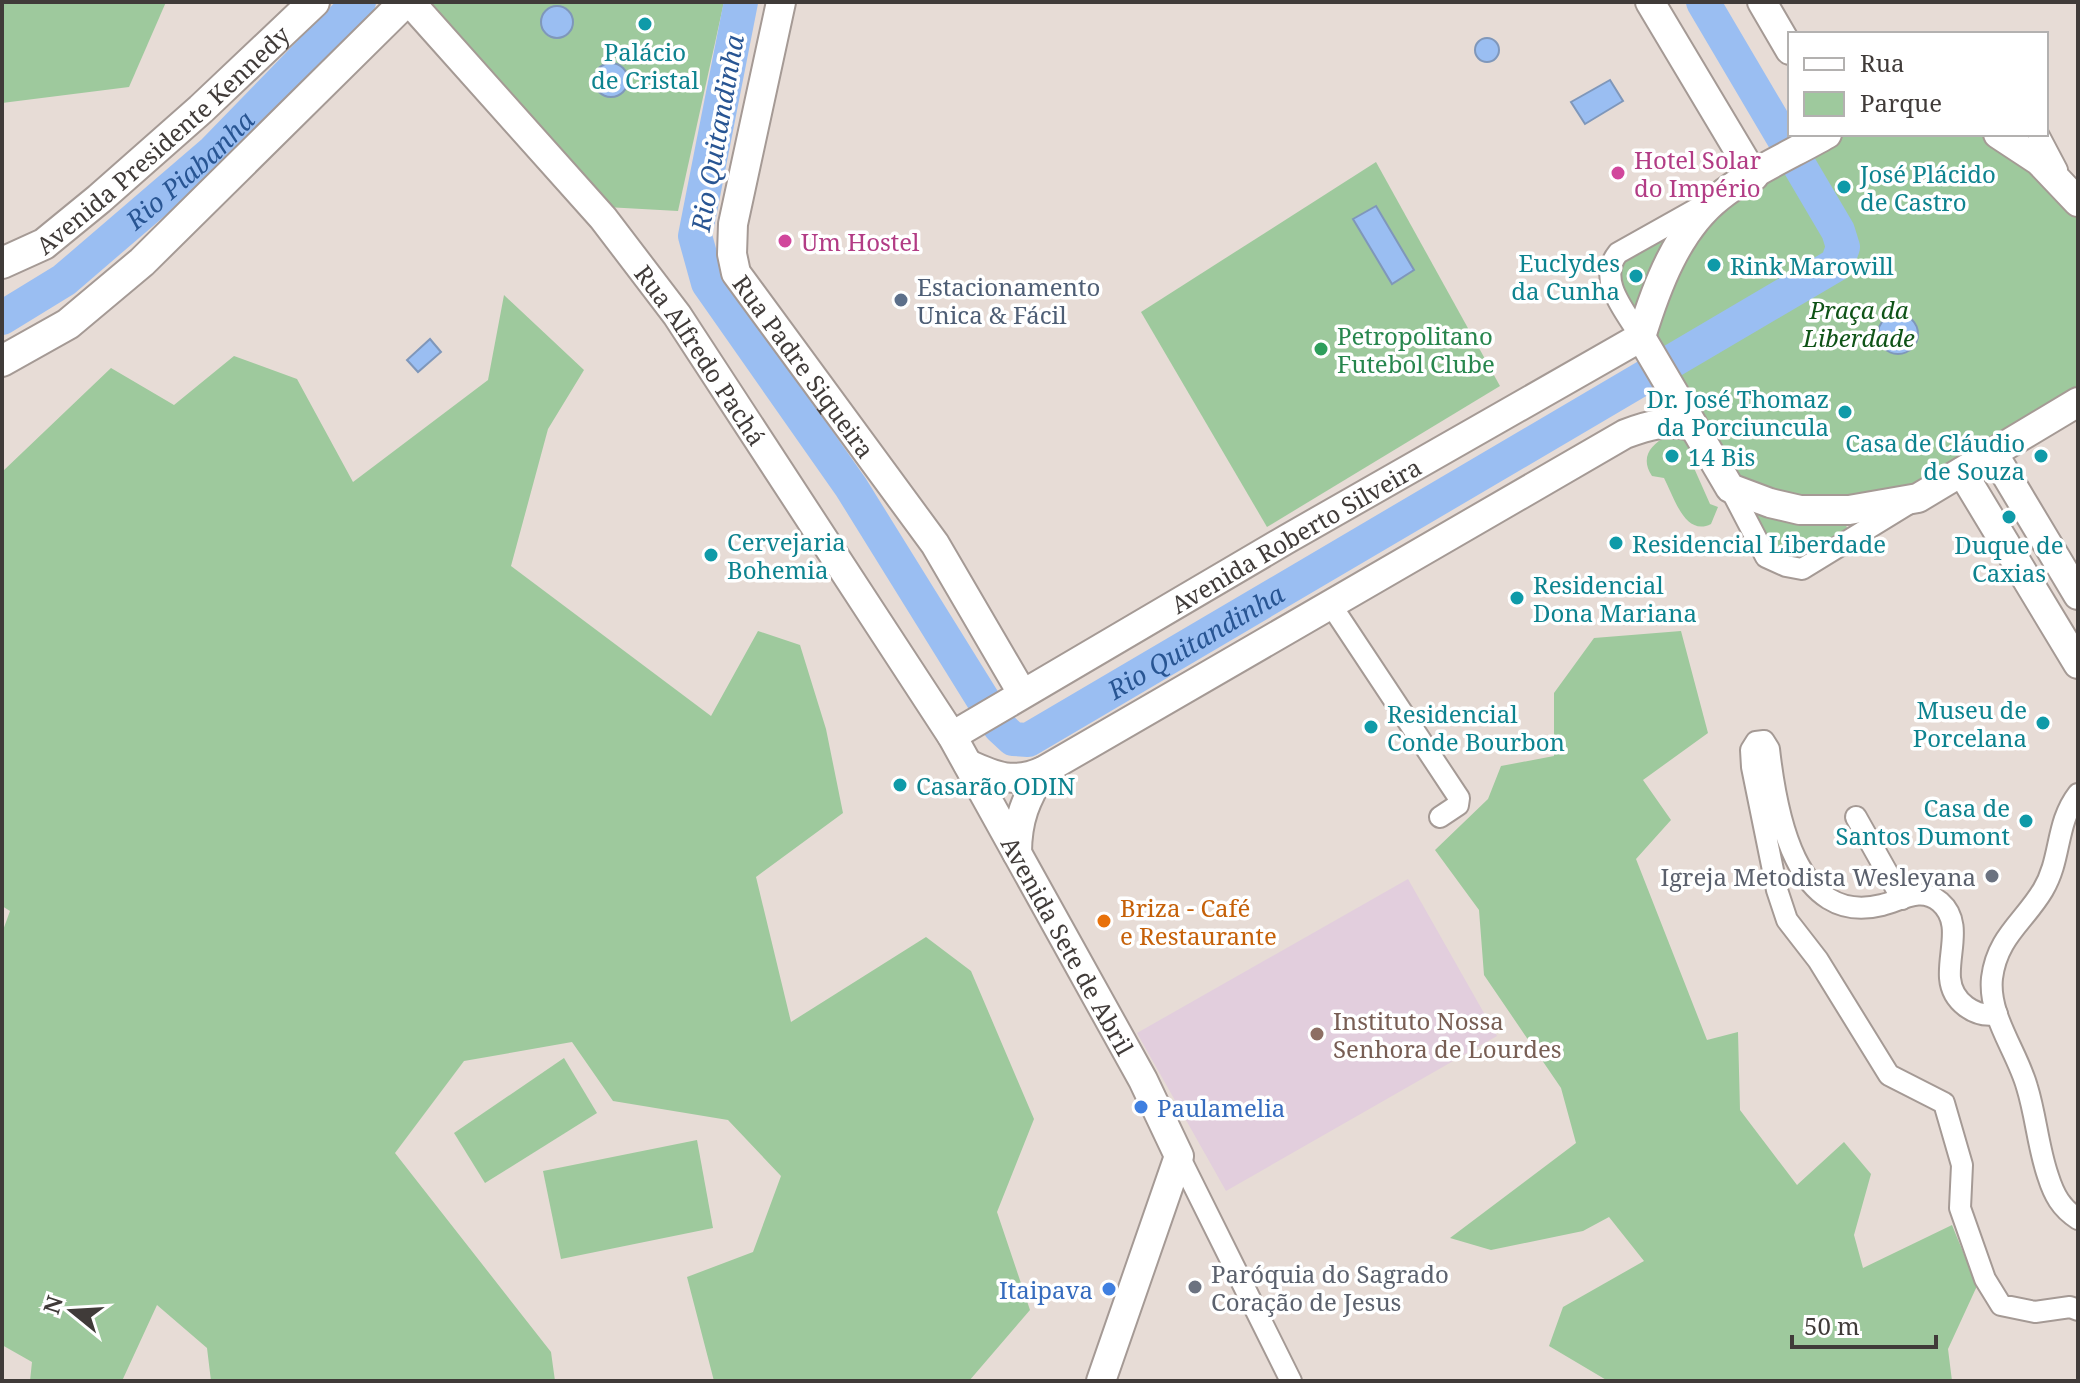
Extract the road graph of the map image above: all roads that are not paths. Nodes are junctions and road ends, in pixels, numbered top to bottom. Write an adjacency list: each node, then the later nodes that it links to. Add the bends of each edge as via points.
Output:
1 (314, 2): 13 (main road, Avenida Presidente Kennedy, via 99,199 44,244)
2 (408, 2): 15 (main road, via 142,262 68,324); 28 (main road, Rua Alfredo Pachá, via 641,264)
3 (781, 2): 27 (main road, Rua Padre Siqueira, via 733,224 736,273 935,544)
4 (1650, 2): 10 (main road)
5 (1762, 2): 6 (main road)
6 (1788, 47)
7 (1824, 136): 10 (main road)
8 (2001, 136): 11 (main road, via 2039,161)
9 (2039, 136): 11 (street)
10 (1759, 173): 12 (main road)
11 (2072, 195)
12 (1718, 197): 14 (main road, via 1674,253); 14 (street, via 1612,261 1611,286)
13 (2, 263)
14 (1641, 337): 17 (main road); 27 (main road, Avenida Roberto Silveira)
15 (2, 361)
16 (2078, 402): 18 (main road)
17 (1692, 426): 20 (main road); 25 (main road, via 1655,423 1625,434)
18 (1993, 453): 19 (main road); 22 (main road)
19 (1962, 472): 21 (main road); 23 (main road)
20 (1730, 488): 21 (main road, via 1800,510 1849,510); 21 (street, via 1766,557 1802,569)
21 (1918, 498)
22 (2026, 508): 23 (main road); 24 (main road)
23 (1996, 528): 26 (main road)
24 (2078, 595)
25 (1331, 605): 30 (main road); 32 (street, via 1459,798 1458,805)
26 (2078, 664)
27 (1019, 695): 28 (main road, Avenida Roberto Silveira)
28 (961, 731): 29 (main road, Avenida Sete de Abril)
29 (968, 764): 30 (main road, via 1009,778 1025,779); 34 (main road, Avenida Sete de Abril)
30 (1043, 771): 34 (main road, via 1017,827)
31 (2078, 794): 36 (street, via 2067,809 2043,891 1996,955 1992,1000)
32 (1440, 817)
33 (1856, 817): 35 (street)
34 (1017, 853): 37 (main road, Avenida Sete de Abril, via 1143,1080)
35 (1902, 899): 36 (street, via 1929,894 1942,903 1952,919 1949,979 1957,998 1970,1011); 39 (street, via 1855,908 1823,897 1807,879 1780,820 1769,749 1764,741 1756,742 1752,767 1787,920 1889,1075 1944,1103 1962,1165 1960,1208 1985,1279 2001,1305 2035,1312)
36 (1997, 1014): 38 (street, via 2026,1084 2048,1175 2063,1210)
37 (1179, 1156): 40 (main road); 41 (street)
38 (2078, 1219)
39 (2078, 1310)
40 (1101, 1381)
41 (1291, 1381)

